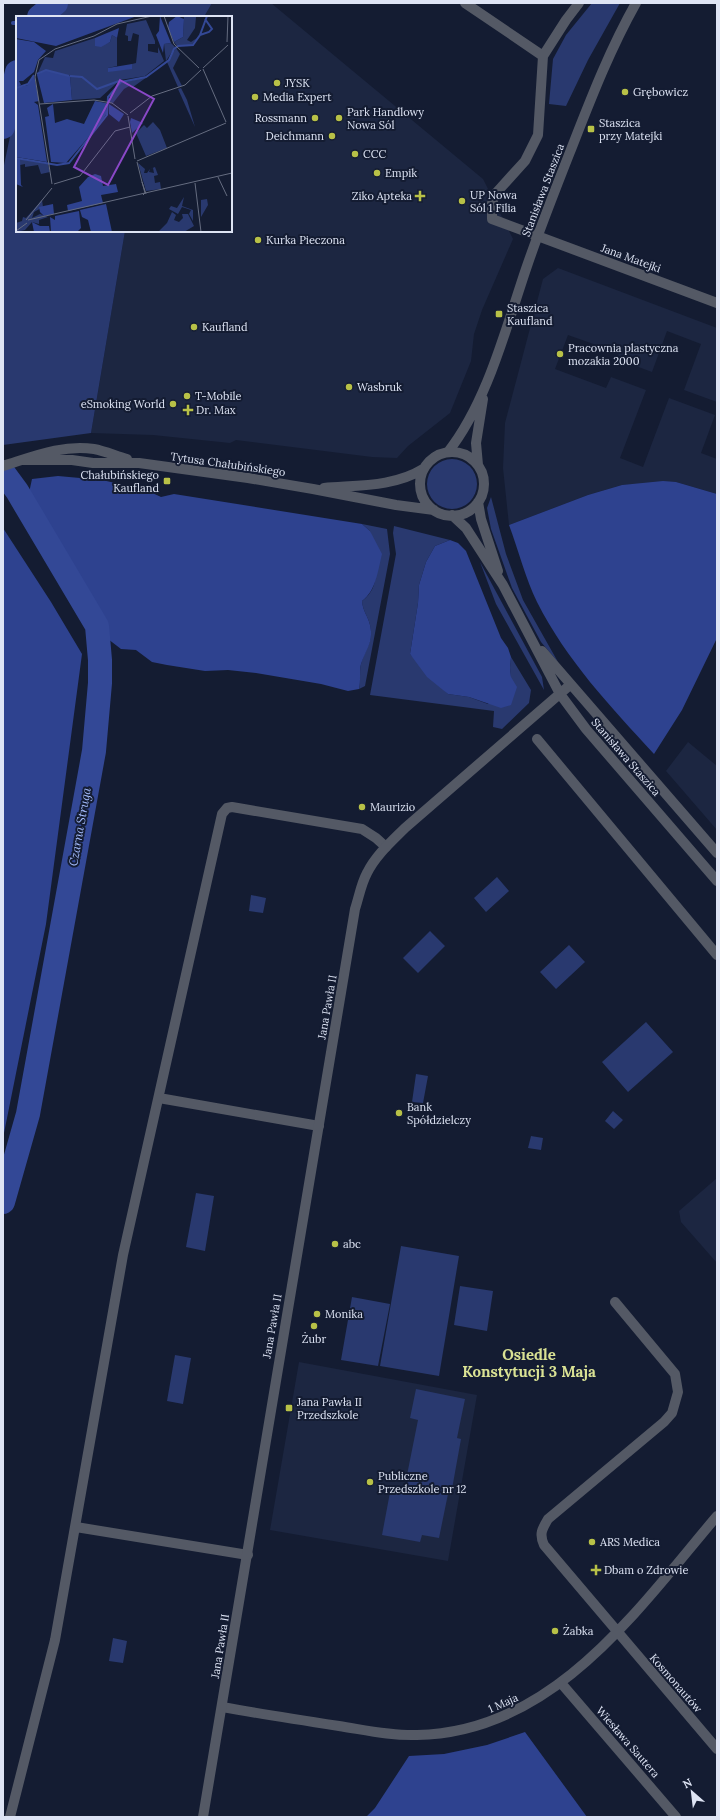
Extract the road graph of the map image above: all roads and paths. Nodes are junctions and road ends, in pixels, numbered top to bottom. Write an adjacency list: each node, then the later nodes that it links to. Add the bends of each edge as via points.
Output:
1 (465, 3): 4 (street)
2 (580, 3): 4 (street)
3 (636, 3): 5 (street, Stanisława Staszica, via 605,64)
4 (543, 56): 5 (street, Jana Matejki, via 538,135 525,161 496,193 492,203 492,219)
5 (537, 236): 6 (street, Jana Matejki); 7 (street, Stanisława Staszica)
6 (717, 303)
7 (484, 391): 8 (street, Stanisława Staszica, via 458,439); 9 (street, Stanisława Staszica, via 476,443)
8 (448, 452): 9 (street, via 462,453); 11 (street, via 434,458)
9 (478, 465): 13 (street, via 483,474 484,484)
10 (3, 466): 12 (street, Tytusa Chałubińskiego, via 70,448 94,449 139,463)
11 (423, 469): 12 (street, Tytusa Chałubińskiego, via 397,481); 14 (street, via 420,484 422,494)
12 (313, 488): 14 (street, Tytusa Chałubińskiego)
13 (478, 502): 15 (street, via 462,514); 16 (street, Stanisława Staszica, via 481,520)
14 (434, 510): 15 (street)
15 (452, 516): 16 (street, Stanisława Staszica, via 466,528)
16 (503, 585): 17 (street, Stanisława Staszica)
17 (530, 638): 18 (street, Stanisława Staszica); 19 (street, Stanisława Staszica)
18 (570, 684): 19 (street, Jana Pawła II); 22 (street, Stanisława Staszica)
19 (560, 694): 21 (street, Jana Pawła II); 23 (street, Stanisława Staszica, via 586,729)
20 (537, 739): 24 (street)
21 (386, 847): 25 (street, via 362,829 232,807 224,810); 26 (street, Jana Pawła II, via 367,874 355,909)
22 (717, 853)
23 (717, 881)
24 (717, 955)
25 (159, 1098): 26 (street); 29 (street, via 123,1255)
26 (319, 1126): 30 (street, Jana Pawła II)
27 (615, 1302): 31 (street, Kosmonautów, via 675,1374 678,1392 676,1403 664,1422 548,1519 541,1531 541,1538 544,1545)
28 (716, 1520): 31 (street, 1 Maja)
29 (76, 1527): 30 (street); 35 (street, via 51,1659)
30 (248, 1555): 33 (street, Jana Pawła II)
31 (617, 1632): 32 (street, 1 Maja); 34 (street, Kosmonautów)
32 (561, 1683): 33 (street, 1 Maja, via 522,1709 500,1718 457,1731 430,1734 383,1733); 37 (street, Wiesława Sautera)
33 (222, 1707): 36 (street, Jana Pawła II)
34 (717, 1749)
35 (10, 1817)
36 (203, 1817)
37 (676, 1817)

